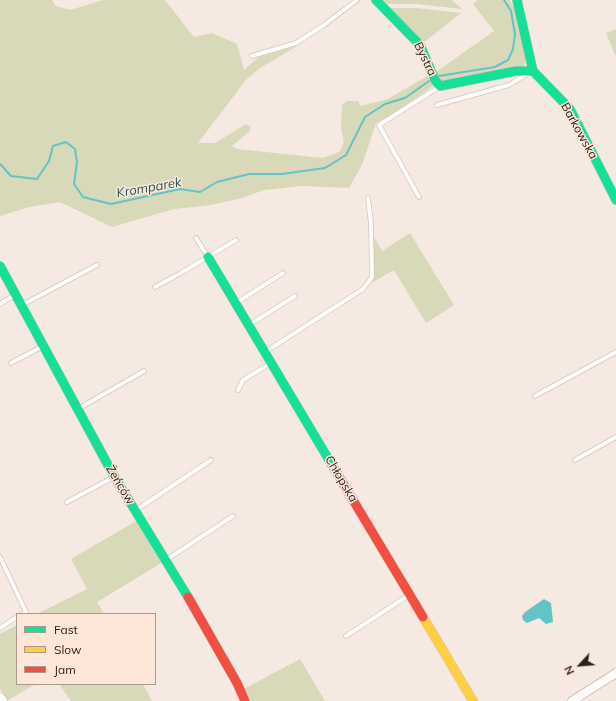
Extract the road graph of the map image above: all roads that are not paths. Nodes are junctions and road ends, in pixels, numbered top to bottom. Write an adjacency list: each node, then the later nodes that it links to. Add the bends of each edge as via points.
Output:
1 (357, 0): 4 (lane, via 296,43)
2 (376, 0): 6 (street, Bystra, via 416,40)
3 (519, 1): 5 (street)
4 (252, 56)
5 (533, 71): 6 (street, Bystra, via 516,71); 7 (lane, via 509,85); 10 (street, Barkowska, via 570,109)
6 (440, 86): 8 (lane, via 379,125)
7 (437, 105)
8 (419, 197)
9 (368, 198): 25 (lane, via 372,277 363,289)
10 (616, 200)
11 (196, 238): 13 (lane)
12 (236, 240): 13 (lane)
13 (208, 257): 17 (lane); 20 (street, Chłopska)
14 (97, 265): 22 (lane)
15 (0, 266): 18 (street, Żeńców)
16 (283, 273): 20 (lane)
17 (154, 287)
18 (16, 295): 21 (lane); 22 (street, Żeńców)
19 (295, 296): 23 (lane)
20 (235, 303): 23 (street, Chłopska)
21 (0, 304)
22 (21, 305): 24 (street, Żeńców)
23 (248, 325): 25 (street, Chłopska)
24 (44, 346): 27 (lane); 32 (street, Żeńców)
25 (265, 352): 28 (street, Chłopska)
26 (616, 352): 31 (lane)
27 (11, 363)
28 (271, 363): 30 (lane, via 243,380); 42 (street, Chłopska)
29 (144, 371): 32 (lane)
30 (238, 390)
31 (535, 396)
32 (78, 409): 36 (street, Żeńców)
33 (616, 437): 35 (lane)
34 (211, 460): 38 (lane)
35 (575, 460)
36 (114, 476): 37 (lane); 38 (street, Żeńców)
37 (67, 502)
38 (135, 511): 41 (street, Żeńców)
39 (234, 516): 41 (lane)
40 (0, 557): 43 (lane, via 26,612)
41 (165, 560): 50 (street, Żeńców)
42 (410, 595): 46 (lane); 51 (street, Chłopska)
43 (24, 613)
44 (16, 618): 45 (lane)
45 (0, 628)
46 (346, 636)
47 (616, 673): 52 (street)
48 (0, 698): 49 (street)
49 (2, 701)
50 (245, 701)
51 (473, 701)
52 (572, 701)

